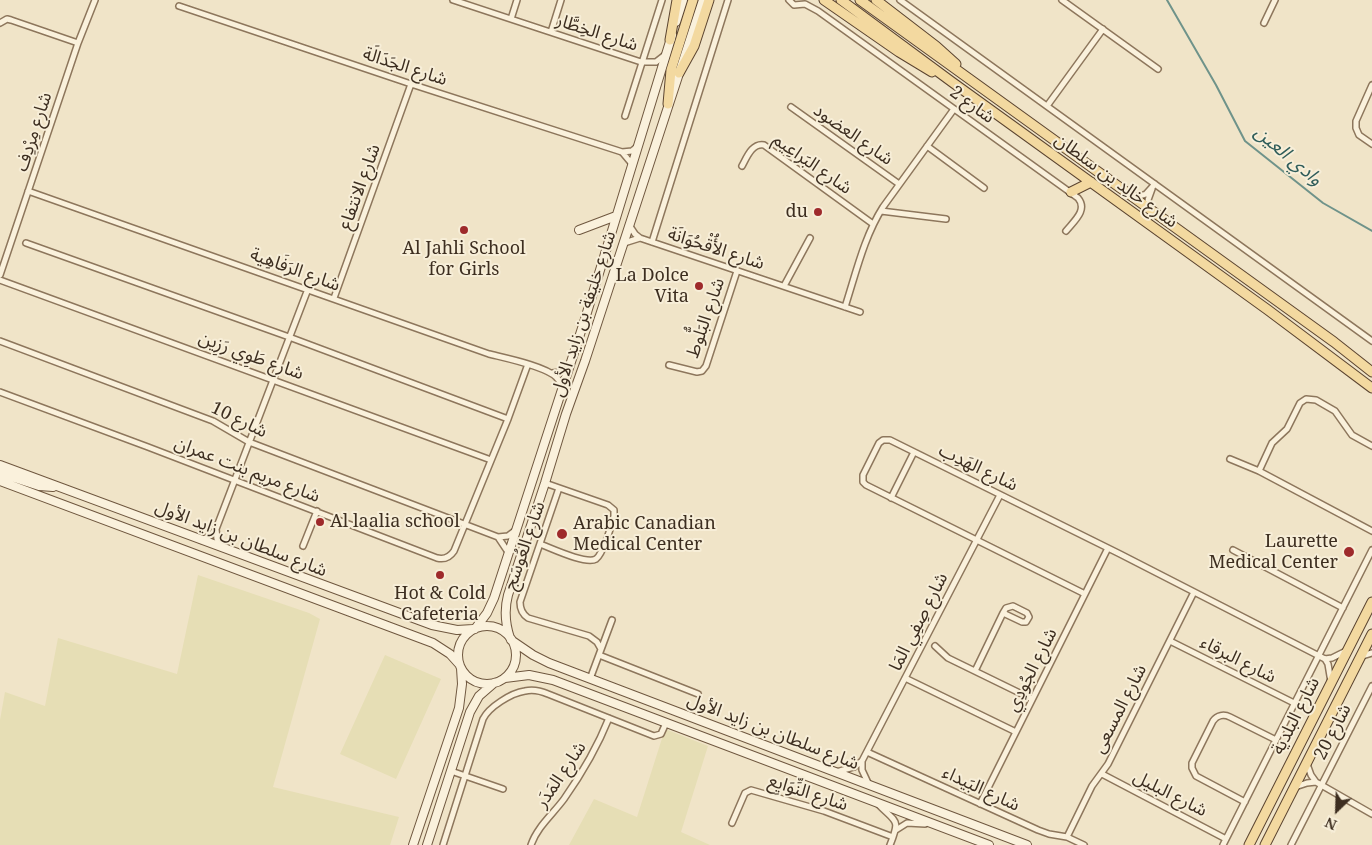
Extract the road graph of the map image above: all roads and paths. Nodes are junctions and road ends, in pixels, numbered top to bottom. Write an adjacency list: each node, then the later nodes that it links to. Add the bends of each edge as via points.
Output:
1 (95, 0): 30 (street, شارع مِرْدِف)
2 (453, 0): 21 (street, شارع الخِطَّار)
3 (517, 0): 24 (street)
4 (561, 0): 28 (street)
5 (662, 0): 32 (street)
6 (677, 0): 29 (main road)
7 (684, 0): 29 (main road, شارع خليفة بن زايد الأول)
8 (693, 0): 40 (main road, via 671,70)
9 (703, 0): 34 (main road, شارع خليفة بن زايد الأول)
10 (709, 0): 34 (main road, via 694,46)
11 (728, 0): 68 (street)
12 (789, 0): 23 (street, شارع 2, via 794,5 805,4)
13 (805, 0): 23 (street, شارع 2)
14 (824, 0): 37 (main road, via 899,52)
15 (841, 0): 37 (main road, شارع خالِد بن سلطان)
16 (860, 0): 36 (main road, شارع خالِد بن سلطان)
17 (876, 0): 36 (main road, via 936,46)
18 (900, 0): 41 (street)
19 (1062, 0): 27 (street)
20 (1275, 0): 26 (street)
21 (464, 2): 24 (street, شارع الخِطَّار)
22 (179, 6): 38 (street, شارع الجَدَالَة)
23 (818, 11): 43 (street, شارع 2)
24 (511, 19): 28 (street, شارع الخِطَّار)
25 (0, 23): 30 (street, via 11,20)
26 (1264, 24)
27 (1102, 29): 33 (street); 41 (street)
28 (551, 32): 32 (street, شارع الخِطَّار)
29 (670, 40): 31 (main road, شارع خليفة بن زايد الأول)
30 (78, 43): 55 (street, شارع مِرْدِف)
31 (666, 54): 32 (street, شارع الخِطَّار, via 659,61); 35 (main road, شارع خليفة بن زايد الأول)
32 (643, 62): 35 (street, شارع الخِطَّار, via 655,68); 44 (street)
33 (1158, 69)
34 (679, 73): 40 (main road, شارع خليفة بن زايد الأول)
35 (659, 79): 46 (main road, شارع خليفة بن زايد الأول)
36 (972, 80): 57 (main road, شارع خالِد بن سلطان)
37 (952, 82): 51 (main road, شارع خالِد بن سلطان)
38 (411, 84): 48 (street, شارع الجَدَالَة); 76 (street, شارع الانتفاع)
39 (1372, 85): 45 (street, via 1356,125 1359,135)
40 (668, 104): 63 (main road, شارع خليفة بن زايد الأول)
41 (1047, 106): 53 (street)
42 (791, 107): 52 (street, شارع العضود)
43 (954, 109): 47 (street); 56 (street, شارع 2)
44 (625, 116)
45 (1372, 144)
46 (638, 146): 48 (street, via 632,151); 50 (main road, شارع خليفة بن زايد الأول)
47 (927, 146): 52 (street); 54 (street)
48 (622, 152): 50 (street)
49 (742, 166): 62 (street, شارع البَراعِيم, via 753,147 764,145)
50 (632, 167): 60 (main road, شارع خليفة بن زايد الأول)
51 (1091, 182): 56 (main road); 88 (main road, شارع خالِد بن سلطان)
52 (899, 184): 59 (street)
53 (1154, 186): 57 (street, via 1146,194); 58 (street, via 1149,196); 81 (street)
54 (984, 188)
55 (28, 191): 72 (street, شارع مِرْدِف); 75 (street, شارع الرَفَاهِية)
56 (1071, 192): 65 (street, شارع 2, via 1080,200 1082,207)
57 (1134, 198): 58 (main road, شارع خالِد بن سلطان)
58 (1149, 208): 85 (main road, شارع خالِد بن سلطان)
59 (881, 210): 61 (street); 62 (street)
60 (616, 216): 64 (main road); 84 (main road, شارع خليفة بن زايد الأول)
61 (946, 219)
62 (873, 224): 77 (street)
63 (629, 225): 66 (street); 70 (main road, شارع خليفة بن زايد الأول)
64 (579, 230)
65 (1066, 231)
66 (640, 238): 68 (street, شارع الأُقْحُوَانَة); 70 (street)
67 (810, 238): 74 (street)
68 (652, 242): 71 (street, شارع الأُقْحُوَانَة)
69 (26, 243): 79 (street)
70 (623, 244): 102 (main road, شارع خليفة بن زايد الأول)
71 (737, 271): 74 (street, شارع الأُقْحُوَانَة); 83 (street, شارع البَلُّوط, via 706,366 697,372)
72 (0, 274)
73 (0, 280): 87 (street, شارع طَوِي رَزِين)
74 (784, 286): 77 (street, شارع الأُقْحُوَانَة)
75 (308, 289): 76 (street, شارع الرَفَاهِية); 79 (street)
76 (334, 298): 82 (street, شارع الرَفَاهِية, via 489,354)
77 (846, 307): 78 (street, شارع الأُقْحُوَانَة)
78 (860, 312)
79 (289, 337): 87 (street); 91 (street)
80 (0, 341): 92 (street, شارع 10, via 213,421)
81 (1372, 341)
82 (528, 364): 86 (street, شارع الرَفَاهِية); 91 (street, شارع مريم بنت عمران)
83 (669, 365)
84 (569, 368): 86 (street); 89 (main road, شارع خليفة بن زايد الأول)
85 (1372, 372)
86 (552, 373): 89 (street)
87 (274, 379): 92 (street); 96 (street, شارع طَوِي رَزِين)
88 (1371, 389)
89 (562, 390): 112 (main road, شارع خليفة بن زايد الأول)
90 (0, 392): 100 (street, شارع مريم بنت عمران)
91 (508, 418): 96 (street, شارع مريم بنت عمران)
92 (248, 442): 100 (street); 110 (street, شارع 10)
93 (1372, 446): 98 (street, via 1352,435 1335,411 1316,400 1306,399 1298,406 1287,429 1272,444)
94 (914, 452): 107 (street, شارع الهَدِب); 108 (street); 108 (street, شارع الهَدِب, via 890,440 883,440 878,445 862,480)
95 (1230, 459): 98 (street)
96 (491, 460): 110 (street, شارع مريم بنت عمران)
97 (0, 465): 104 (main road, شارع سلطان بن زايد الأول)
98 (1259, 471): 113 (street)
99 (0, 473): 104 (main road, via 39,486)
100 (236, 480): 109 (street, شارع مريم بنت عمران); 111 (street)
101 (0, 482): 106 (main road, شارع سلطان بن زايد الأول)
102 (546, 483): 105 (street); 132 (main road, شارع خليفة بن زايد الأول, via 506,603 505,618)
103 (0, 487): 106 (main road)
104 (60, 487): 115 (main road, شارع سلطان بن زايد الأول)
105 (559, 488): 117 (street, شارع العُوسَج); 117 (street, via 608,504 614,510 614,518 601,554 595,559 586,560)
106 (27, 492): 141 (main road, شارع سلطان بن زايد الأول, via 433,643 450,654)
107 (1000, 494): 116 (street, شارع صِفِي المَا); 120 (street, شارع الهَدِب)
108 (890, 498): 116 (street, شارع الهَدِب)
109 (317, 511): 110 (street, شارع مريم بنت عمران, via 440,559 453,553); 118 (street)
110 (466, 524): 114 (street)
111 (216, 529): 115 (street); 119 (street)
112 (516, 530): 114 (street, via 508,536); 123 (main road, شارع خليفة بن زايد الأول)
113 (1372, 530)
114 (498, 537): 123 (street)
115 (201, 540): 119 (main road, شارع سلطان بن زايد الأول)
116 (976, 540): 125 (street, شارع الهَدِب); 144 (street, شارع صِفِي المَا)
117 (540, 544): 136 (street, شارع العُوسَج, via 520,602 521,611 528,618 589,636 597,642)
118 (303, 546)
119 (221, 548): 130 (main road, شارع سلطان بن زايد الأول, via 432,625 456,630)
120 (1108, 548): 124 (street, شارع الهَدِب); 125 (street, شارع الجُودِي)
121 (1233, 550): 127 (street)
122 (1372, 550): 127 (street)
123 (508, 553): 130 (main road, شارع خليفة بن زايد الأول, via 490,608)
124 (1194, 592): 133 (street, شارع المسعى); 138 (street, شارع الهَدِب)
125 (1085, 594): 150 (street, شارع الجُودِي)
126 (1372, 602): 135 (main road, شارع البلدية)
127 (1342, 608): 138 (street)
128 (1004, 613): 128 (street, via 1011,606 1029,617 1022,622); 142 (street)
129 (612, 620): 136 (street)
130 (474, 629): 132 (main road, via 492,627); 141 (main road, via 460,643)
131 (1371, 638): 139 (main road, شارع البلدية)
132 (511, 639): 143 (main road, via 514,663); 145 (main road, شارع سلطان بن زايد الأول, via 533,655)
133 (1170, 641): 151 (street, شارع البرقاء); 161 (street, شارع المسعى)
134 (936, 646): 142 (street, via 948,658)
135 (1347, 650): 140 (street); 146 (main road, شارع البلدية)
136 (600, 652): 145 (street); 149 (street, شارع العُوسَج)
137 (1372, 652): 139 (street)
138 (1319, 655): 140 (street, شارع الهَدِب); 151 (street)
139 (1361, 656): 158 (main road, شارع البلدية)
140 (1325, 659): 146 (street)
141 (460, 666): 147 (main road, via 464,674 475,682); 177 (main road, via 462,684 458,708)
142 (976, 671): 150 (street)
143 (505, 678): 147 (main road); 153 (main road, شارع سلطان بن زايد الأول, via 545,677)
144 (906, 678): 154 (street); 156 (street, شارع صِفِي المَا)
145 (590, 679): 160 (main road, شارع سلطان بن زايد الأول)
146 (1331, 682): 186 (main road, شارع البلدية)
147 (494, 683): 159 (main road, via 473,706)
148 (1372, 686): 163 (street, شارع 20)
149 (698, 694)
150 (1032, 699): 154 (street, شارع الجُودِي)
151 (1294, 703): 155 (street)
152 (609, 718): 153 (street, via 654,736 661,734); 162 (street, via 542,692 520,692 495,705 485,715); 180 (street, شارع المَدَر, via 590,759)
153 (666, 723): 167 (main road, شارع سلطان بن زايد الأول)
154 (1016, 732): 169 (street, شارع الجُودِي)
155 (1276, 740): 168 (street); 168 (street, via 1228,715 1222,715 1215,719 1193,760 1192,768 1198,778)
156 (867, 752): 157 (street, شارع صِفِي المَا); 169 (street, شارع البَيداء)
157 (862, 761): 160 (street, via 854,767); 164 (street)
158 (1306, 763): 163 (street); 165 (main road, شارع البلدية)
159 (451, 771): 162 (street); 178 (main road)
160 (835, 772): 164 (main road, شارع سلطان بن زايد الأول)
161 (1102, 774): 175 (street, شارع المسعى, via 1092,786); 176 (street, شارع البليل)
162 (465, 776): 166 (street); 179 (street)
163 (1319, 784): 165 (street); 170 (street); 188 (street, شارع 20)
164 (868, 785): 183 (main road, شارع سلطان بن زايد الأول)
165 (1294, 787): 187 (main road, شارع البلدية)
166 (503, 789)
167 (876, 802): 172 (main road, شارع سلطان بن زايد الأول); 173 (street, via 894,818)
168 (1245, 802): 176 (street)
169 (980, 804): 175 (street, شارع البَيداء, via 1044,832)
170 (1372, 814)
171 (732, 823): 174 (street, شارع النِّوَايِع, via 745,793 751,790 824,811)
172 (932, 824): 173 (street, via 907,823); 182 (main road, شارع سلطان بن زايد الأول)
173 (896, 831): 174 (street)
174 (893, 837): 181 (street)
175 (1067, 837): 184 (street, شارع البَيداء)
176 (1226, 838): 185 (street)
177 (413, 845)
178 (427, 845)
179 (443, 845)
180 (531, 845)
181 (890, 845)
182 (989, 845)
183 (1027, 845)
184 (1084, 845)
185 (1223, 845)
186 (1249, 845)
187 (1265, 845)
188 (1290, 845)

